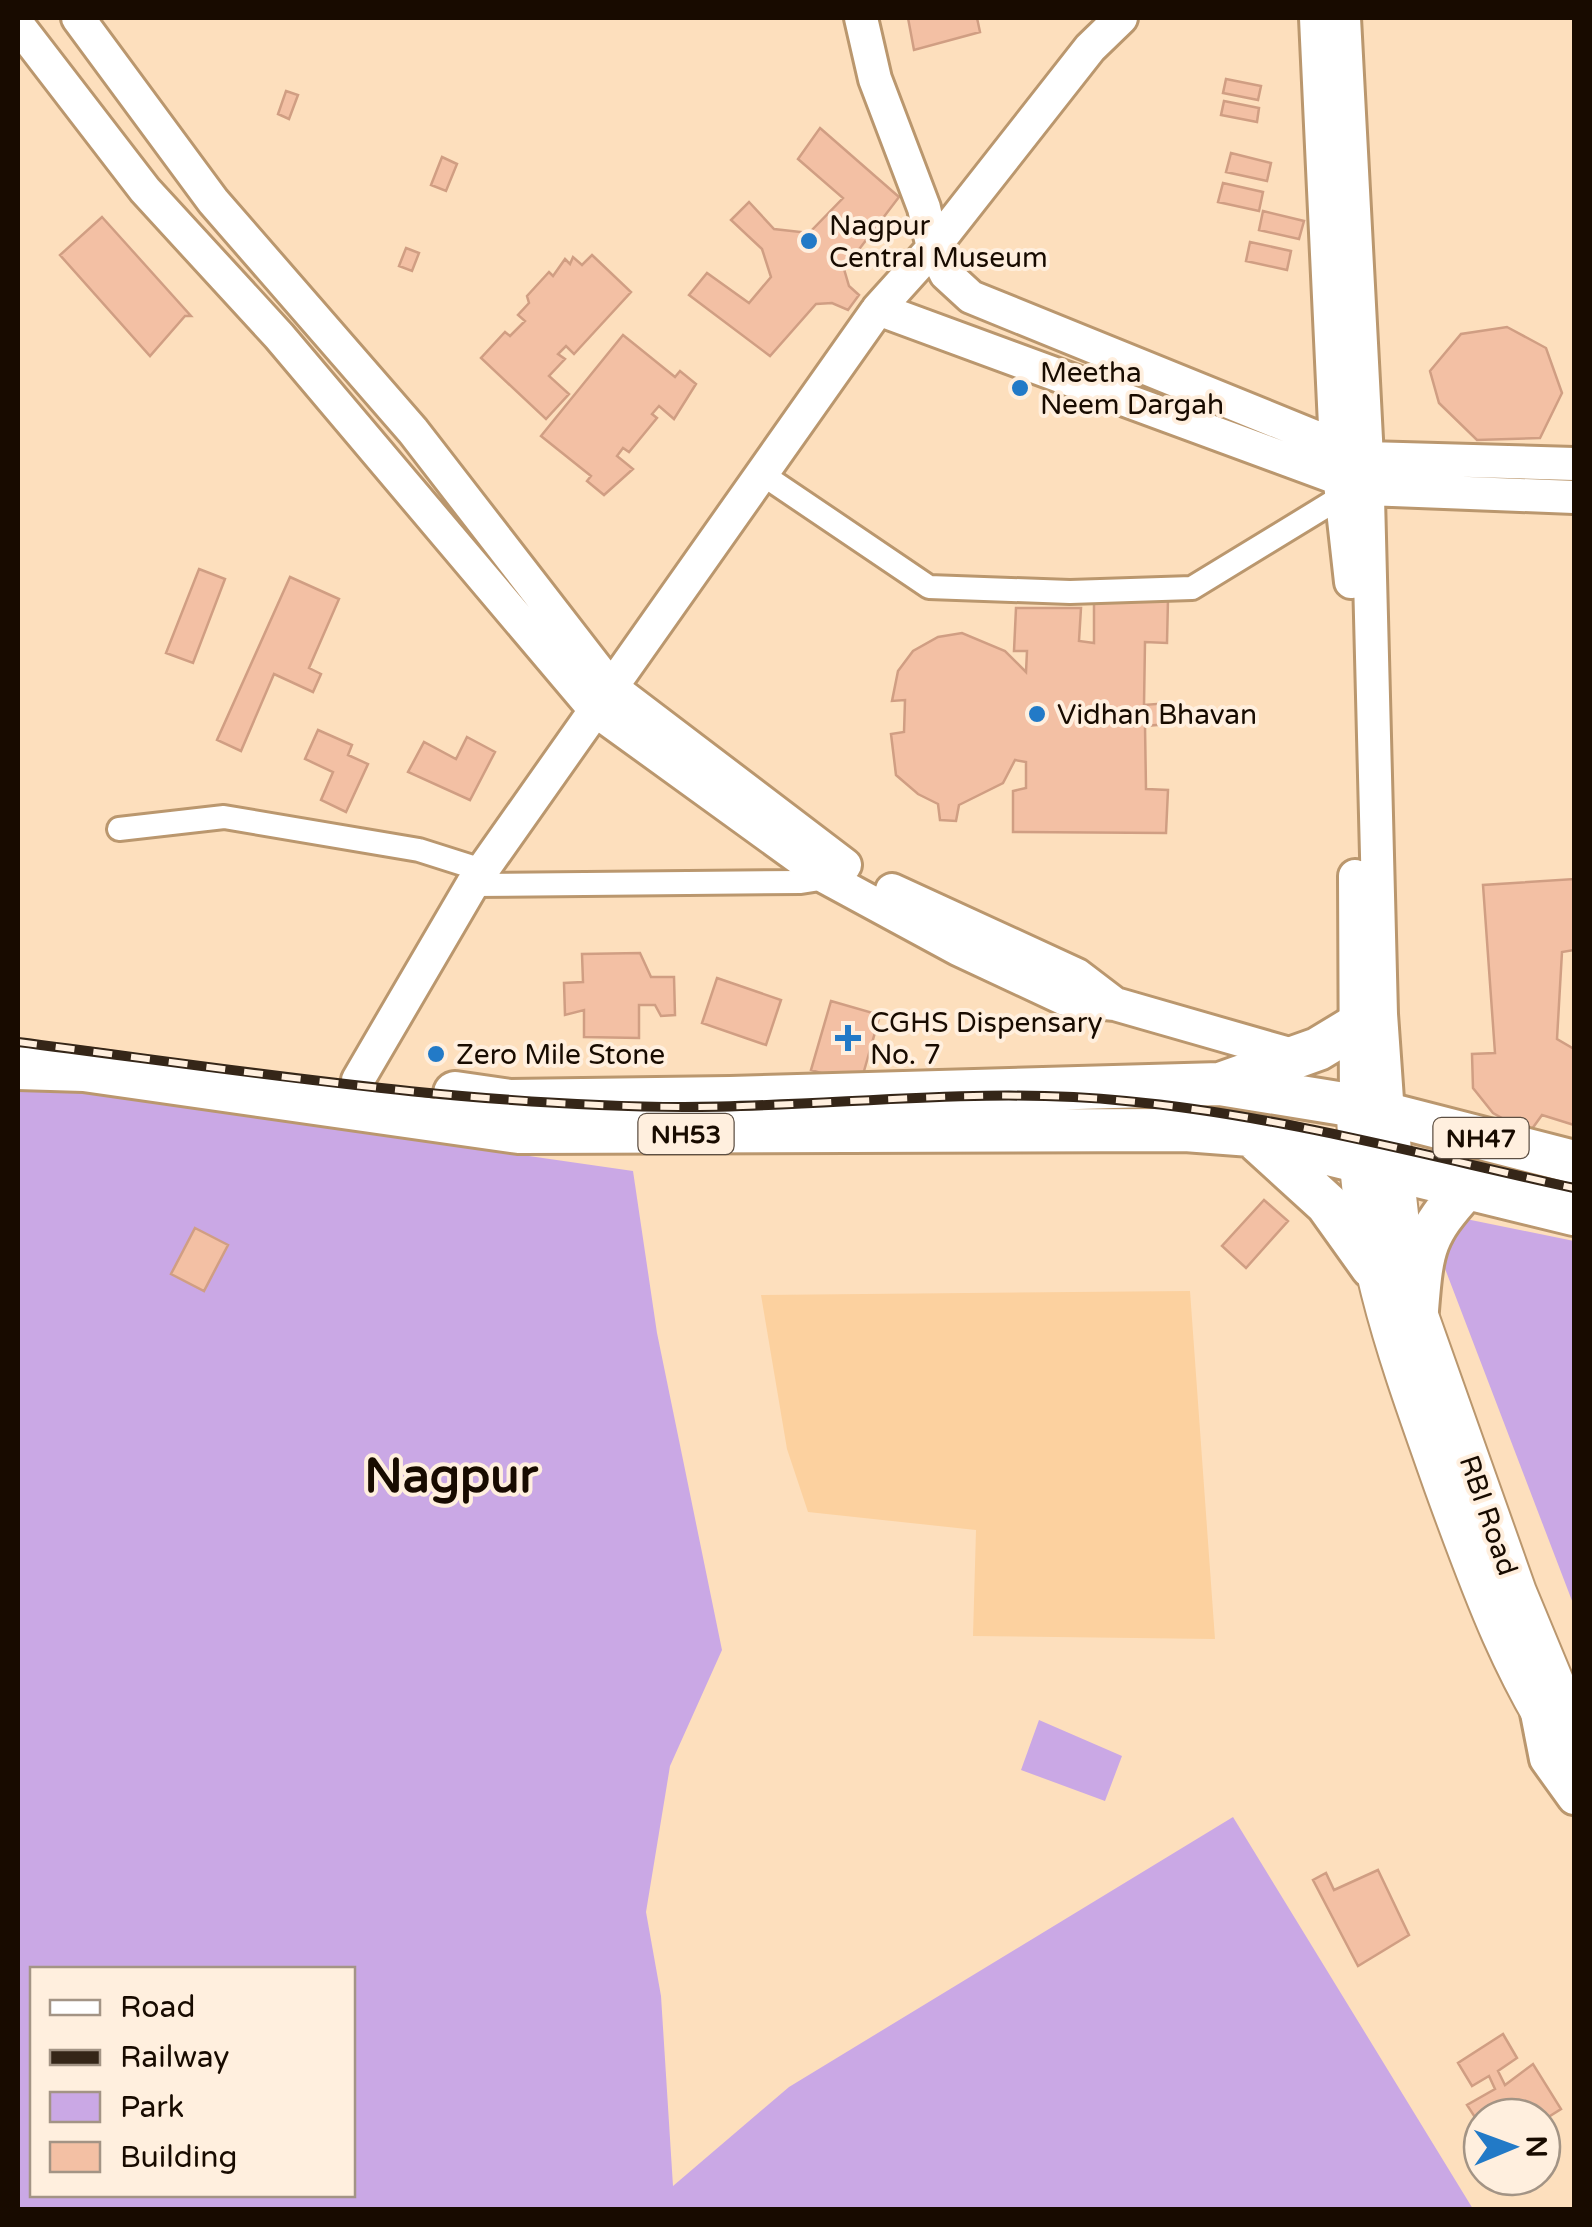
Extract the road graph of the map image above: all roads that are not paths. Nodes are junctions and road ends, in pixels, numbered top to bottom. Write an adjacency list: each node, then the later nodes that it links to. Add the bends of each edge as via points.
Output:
1 (78, 18): 9 (street, via 213,201)
2 (861, 18): 7 (street, via 874,79)
3 (1121, 18): 7 (street)
4 (1316, 18): 13 (street)
5 (1344, 18): 13 (street)
6 (18, 26): 10 (street, via 145,190)
7 (933, 248): 8 (street); 13 (street, via 946,274 971,297)
8 (878, 308): 12 (street); 13 (street)
9 (398, 414): 10 (street); 15 (street)
10 (364, 436): 15 (street)
11 (1574, 464): 13 (street)
12 (762, 474): 13 (street, via 929,587 1070,592 1192,588); 15 (street)
13 (1350, 474): 14 (street); 19 (street); 25 (street, via 1381,1014)
14 (1574, 497)
15 (603, 699): 17 (street); 18 (street)
16 (120, 829): 18 (street, via 224,817 419,850)
17 (842, 876): 18 (street); 21 (street, via 1077,975 1115,1004)
18 (477, 877): 23 (street)
19 (1356, 1026): 21 (highway); 25 (street)
20 (18, 1041): 23 (highway, NH53, via 74,1042)
21 (1296, 1056): 24 (highway)
22 (18, 1068): 26 (highway, NH53, via 84,1070 519,1132)
23 (358, 1080): 24 (highway, NH53, via 510,1101)
24 (1220, 1084): 25 (highway, NH53)
25 (1372, 1110): 27 (highway, NH47); 28 (main road)
26 (1251, 1135): 28 (highway, NH53); 31 (highway, via 1327,1204)
27 (1574, 1162)
28 (1376, 1165): 29 (highway, NH47); 31 (main road); 32 (main road, RBI Road)
29 (1466, 1188): 30 (highway, NH47); 32 (highway, via 1431,1226)
30 (1574, 1214)
31 (1372, 1267): 33 (main road, via 1385,1322 1488,1610)
32 (1417, 1310): 34 (main road, RBI Road, via 1556,1686)
33 (1537, 1710): 34 (main road); 35 (street, via 1546,1758)
34 (1570, 1741)
35 (1574, 1798)

